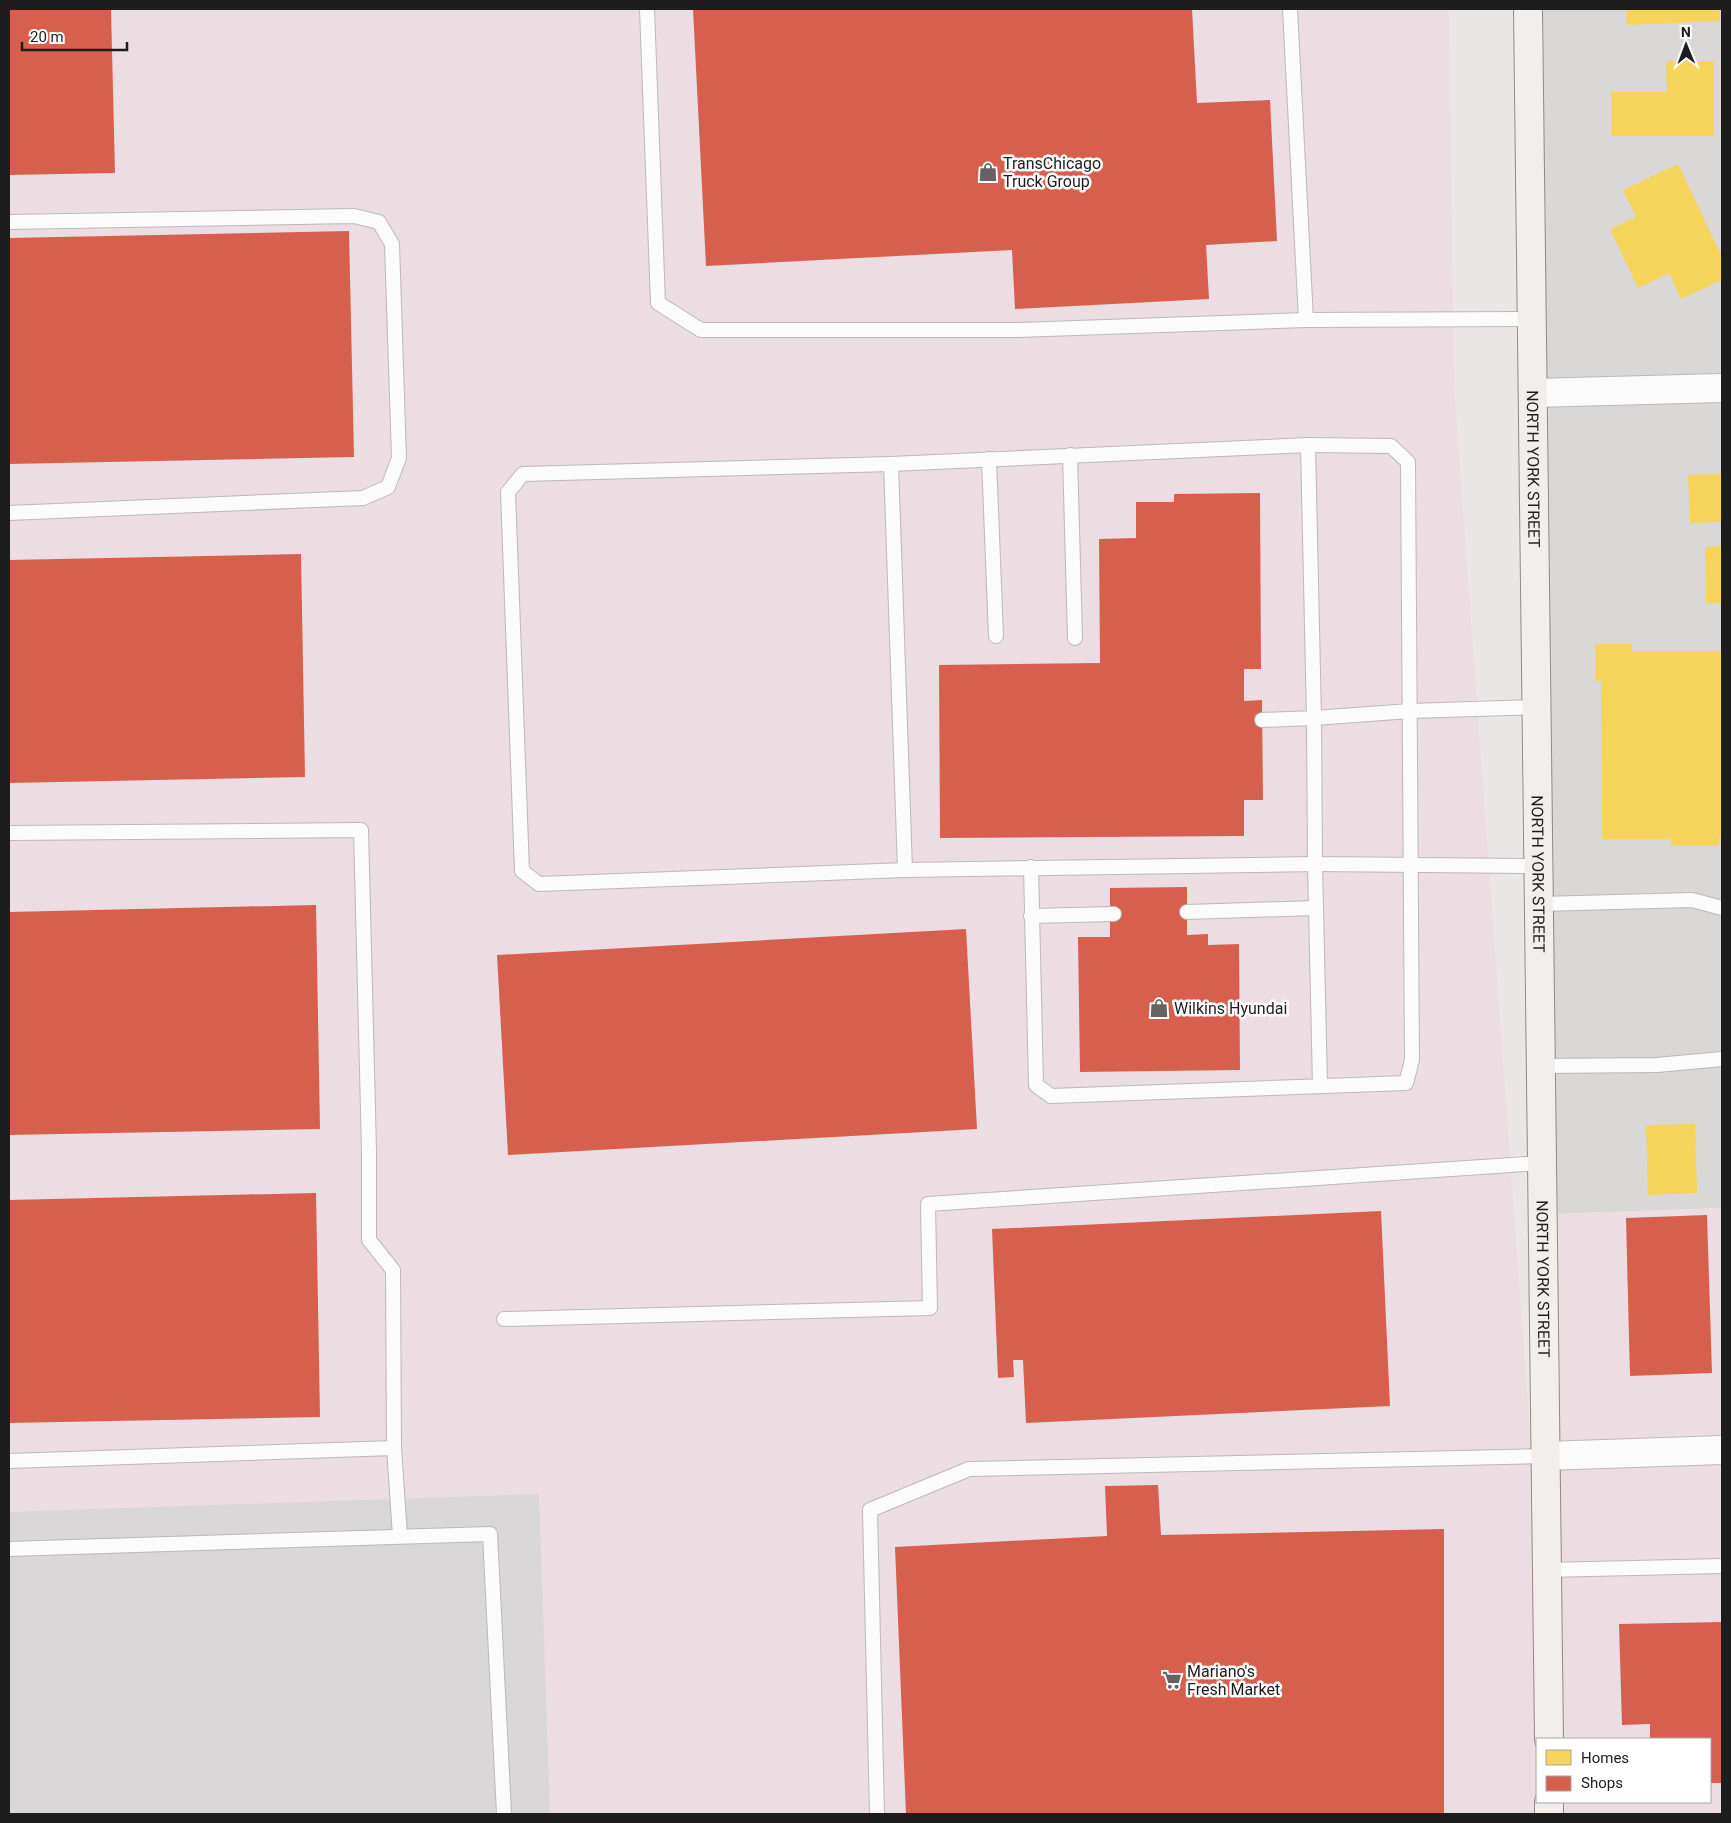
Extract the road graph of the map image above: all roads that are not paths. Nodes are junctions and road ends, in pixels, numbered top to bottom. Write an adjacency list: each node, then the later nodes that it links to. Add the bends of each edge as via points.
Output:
1 (647, 9): 6 (lane, via 658,303 701,330 1018,330)
2 (1290, 9): 6 (lane)
3 (1528, 9): 5 (main road, NORTH YORK STREET)
4 (9, 222): 13 (lane, via 354,216 379,222 392,244 399,458 388,487 363,498)
5 (1534, 319): 6 (lane); 8 (main road, NORTH YORK STREET)
6 (1306, 320)
7 (1722, 388): 8 (street)
8 (1534, 393): 16 (main road, NORTH YORK STREET)
9 (1308, 446): 10 (lane); 17 (lane, via 1391,446 1408,462); 18 (lane)
10 (1070, 455): 11 (lane); 15 (lane)
11 (989, 459): 12 (lane); 14 (lane)
12 (891, 464): 25 (lane); 25 (lane, via 523,474 508,492 510,551 522,871 539,884)
13 (9, 513)
14 (996, 636)
15 (1075, 638)
16 (1538, 707): 17 (lane); 23 (main road, NORTH YORK STREET)
17 (1410, 711): 18 (lane); 22 (lane)
18 (1314, 718): 19 (lane); 21 (lane)
19 (1262, 720)
20 (9, 832): 37 (lane, via 361,830 370,1151 369,1240 392,1270)
21 (1315, 864): 22 (lane); 24 (lane); 27 (lane)
22 (1410, 865): 23 (lane); 34 (lane, via 1412,1060 1406,1083)
23 (1539, 866): 26 (main road, NORTH YORK STREET)
24 (1031, 867): 25 (lane); 31 (lane)
25 (906, 870)
26 (1539, 904): 28 (lane, via 1692,900); 33 (main road, NORTH YORK STREET)
27 (1316, 908): 29 (lane); 34 (lane)
28 (1722, 908)
29 (1187, 912)
30 (1114, 914): 31 (lane)
31 (1031, 916): 34 (lane, via 1036,1085 1051,1096)
32 (1722, 1059): 33 (lane, via 1657,1065)
33 (1541, 1066): 35 (main road, NORTH YORK STREET)
34 (1320, 1085)
35 (1542, 1163): 36 (lane, via 928,1204 930,1308); 39 (main road, NORTH YORK STREET)
36 (504, 1319)
37 (394, 1448): 40 (lane); 41 (lane)
38 (1722, 1450): 39 (street)
39 (1545, 1456): 44 (main road, NORTH YORK STREET); 47 (lane, via 969,1469 870,1510)
40 (9, 1461)
41 (400, 1536): 42 (lane); 46 (lane, via 490,1534)
42 (9, 1549)
43 (1722, 1566): 44 (lane)
44 (1546, 1570): 45 (main road, NORTH YORK STREET)
45 (1549, 1738)
46 (504, 1814)
47 (877, 1814)

